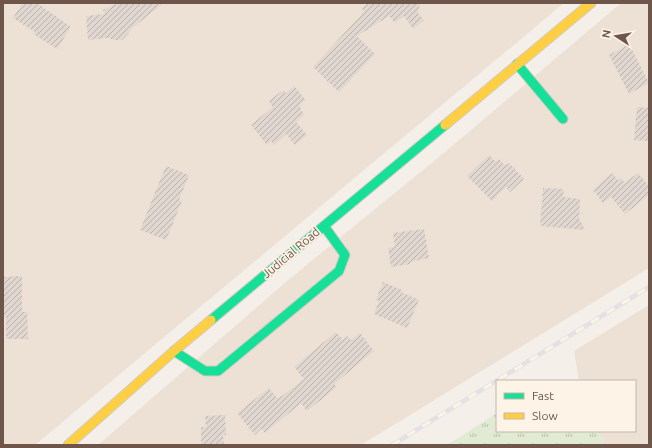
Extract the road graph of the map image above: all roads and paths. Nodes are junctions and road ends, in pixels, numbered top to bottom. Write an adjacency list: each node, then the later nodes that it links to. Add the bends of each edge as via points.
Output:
1 (591, 3): 2 (street, Judicial Road)
2 (517, 64): 3 (street); 4 (street, Judicial Road)
3 (563, 119)
4 (324, 226): 5 (street, Judicial Road); 5 (street, via 345,256 339,271 218,370 205,371)
5 (174, 351): 6 (street, Judicial Road)
6 (68, 445)

